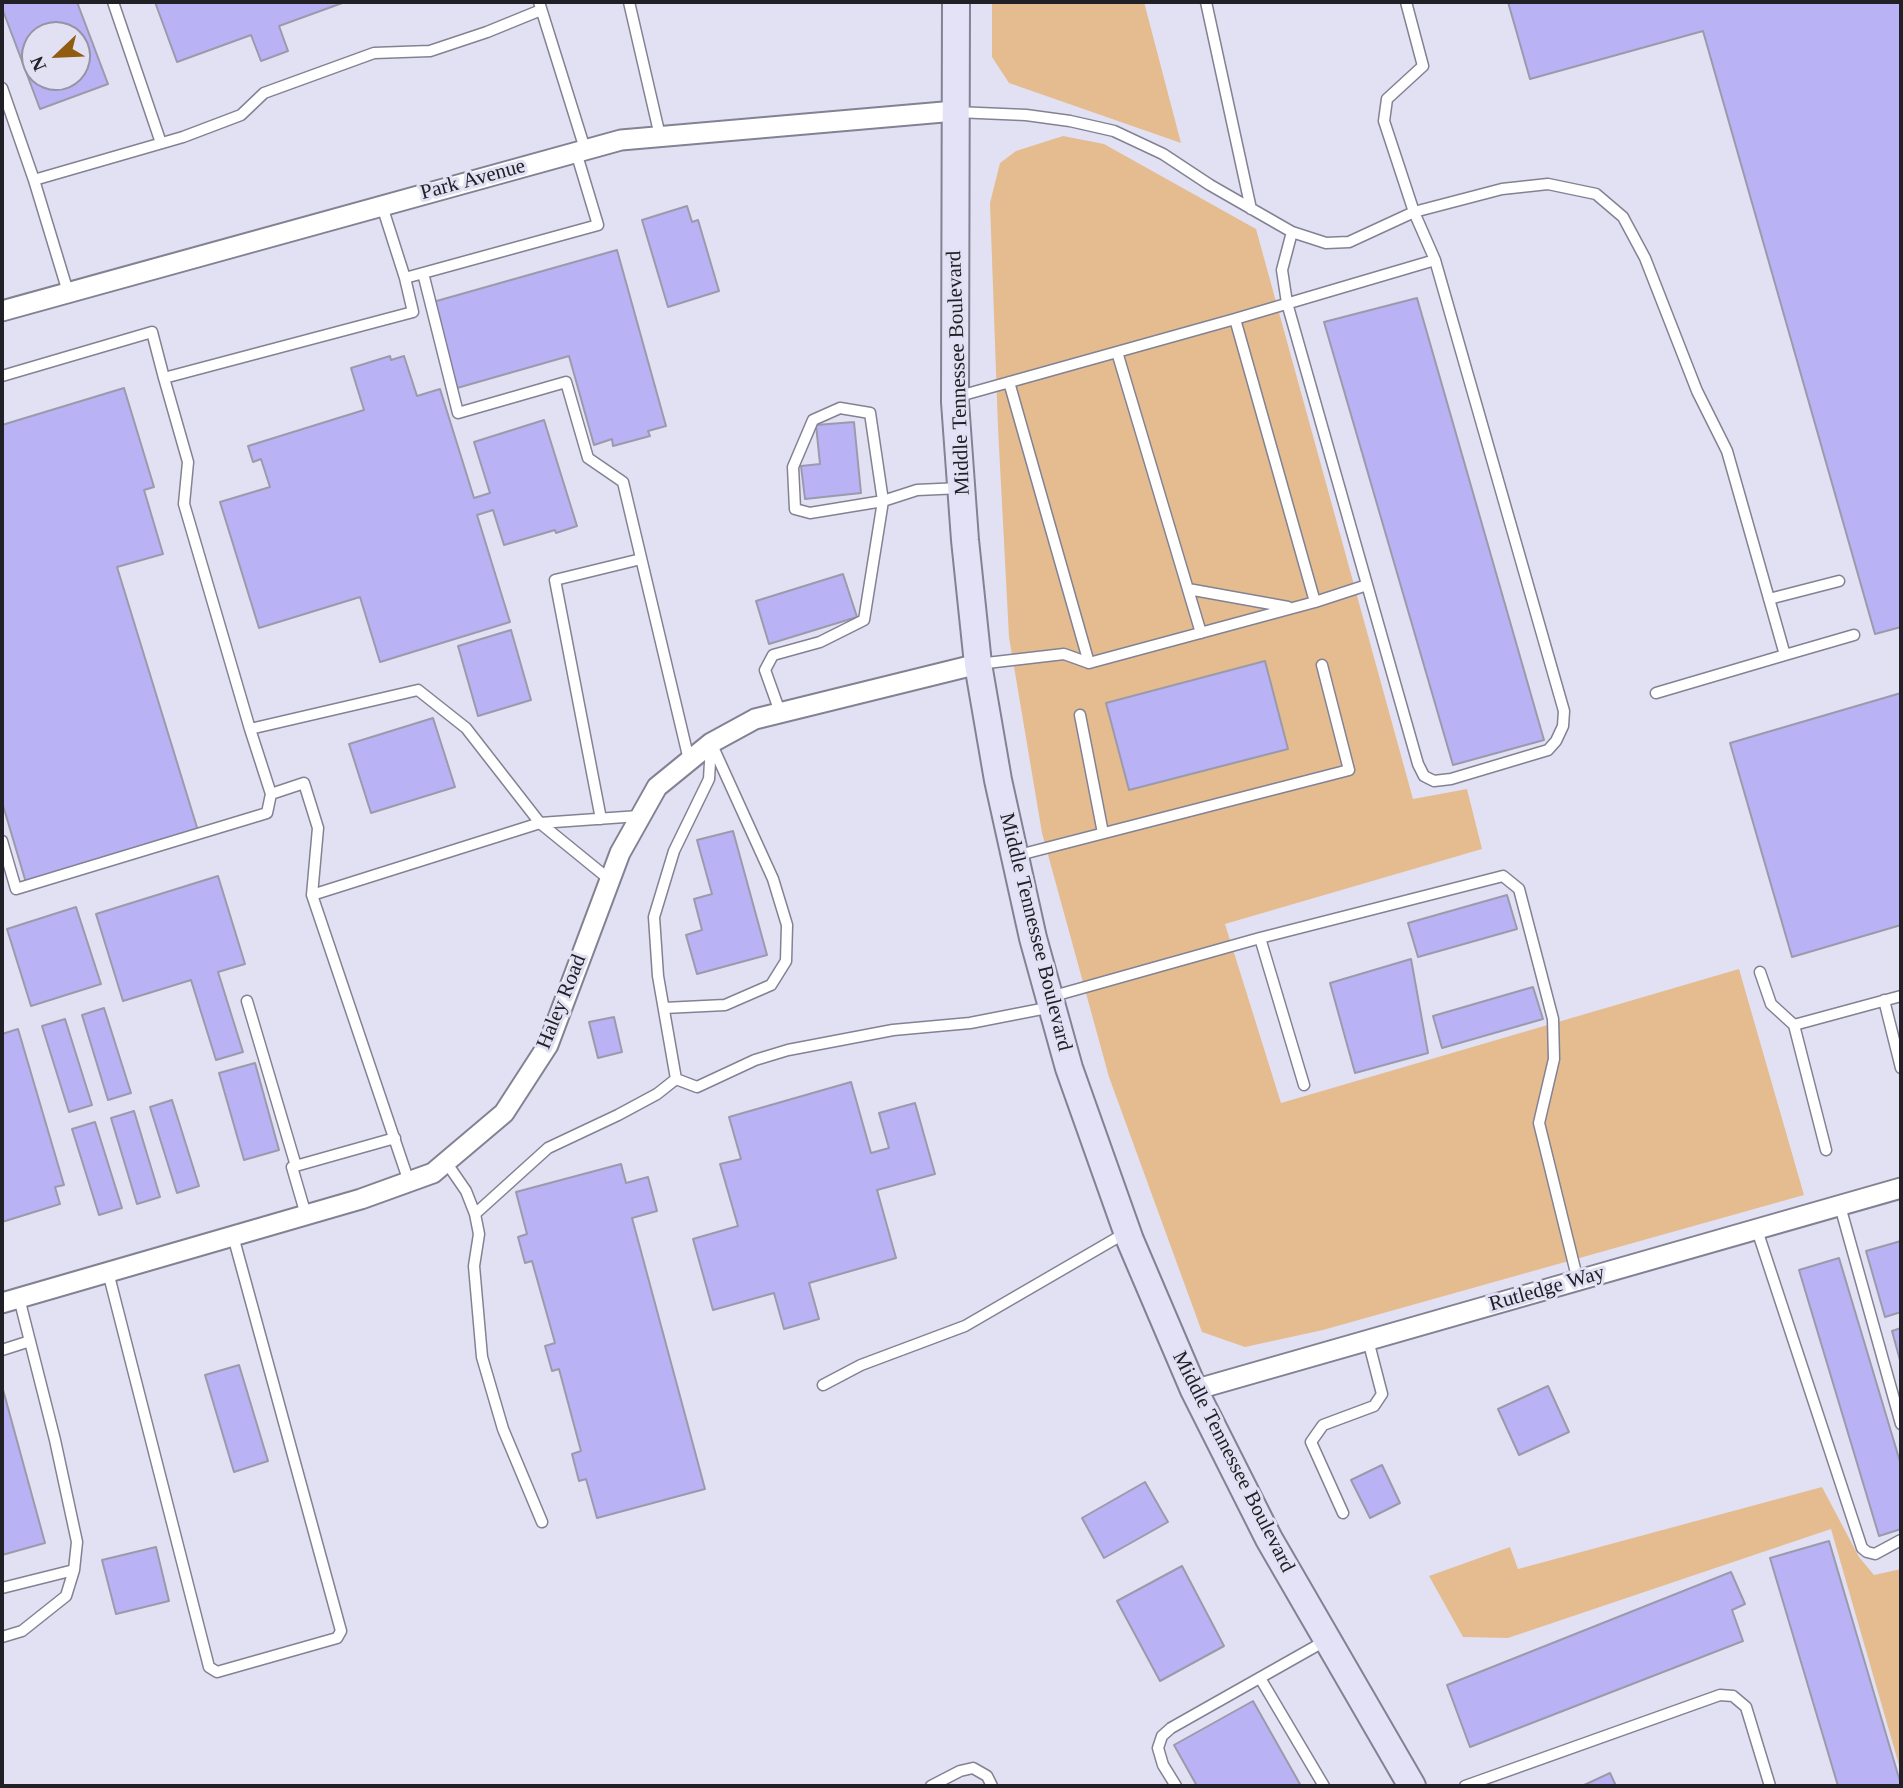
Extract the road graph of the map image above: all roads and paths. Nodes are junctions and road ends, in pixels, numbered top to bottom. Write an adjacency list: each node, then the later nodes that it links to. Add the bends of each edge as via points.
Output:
1 (113, 2): 10 (lane)
2 (629, 2): 9 (lane)
3 (956, 2): 8 (main road, Middle Tennessee Boulevard)
4 (1206, 2): 14 (lane)
5 (1406, 2): 15 (lane, via 1423,66 1387,99 1384,121)
6 (540, 6): 10 (lane, via 487,32 430,51 374,53 264,93 241,114); 11 (lane)
7 (2, 88): 12 (lane)
8 (955, 111): 9 (street, Park Avenue); 14 (lane, via 1026,115 1114,131 1163,154); 28 (main road, Middle Tennessee Boulevard)
9 (660, 136): 11 (street, Park Avenue, via 621,139)
10 (161, 143): 12 (lane)
11 (580, 151): 13 (street, Park Avenue); 18 (lane, via 598,225)
12 (34, 180): 20 (lane)
13 (382, 206): 19 (lane); 20 (street, Park Avenue)
14 (1251, 209): 16 (lane)
15 (1414, 212): 16 (lane, via 1349,242 1326,243); 17 (lane); 35 (lane, via 1502,189 1548,184 1596,194 1623,217 1727,451)
16 (1292, 232): 21 (lane, via 1282,270)
17 (1435, 260): 21 (lane); 33 (lane, via 1564,711 1556,741 1548,750 1451,779 1423,776)
18 (423, 273): 19 (lane); 31 (lane, via 458,413 566,382 588,458 623,482)
19 (405, 278): 26 (lane, via 414,312)
20 (68, 292): 22 (street, Park Avenue)
21 (1287, 303): 23 (lane); 33 (lane)
22 (2, 311)
23 (1236, 319): 24 (lane); 36 (lane)
24 (1117, 352): 27 (lane); 34 (lane)
25 (2, 376): 26 (lane, via 152,332)
26 (164, 379): 47 (lane, via 188,462 184,504)
27 (1009, 382): 28 (lane); 41 (lane)
28 (956, 397): 29 (main road, Middle Tennessee Boulevard)
29 (961, 488): 30 (lane, via 917,491); 42 (main road, Middle Tennessee Boulevard)
30 (883, 501): 30 (lane, via 870,413 841,408 813,420 793,467 794,509 810,513); 45 (lane, via 864,620 820,642 773,655 765,670)
31 (641, 559): 49 (lane); 52 (lane, via 555,580)
32 (1839, 581): 35 (lane)
33 (1367, 585): 36 (lane)
34 (1188, 589): 37 (lane); 38 (lane)
35 (1769, 599): 40 (lane)
36 (1315, 602): 37 (lane)
37 (1292, 608): 38 (lane)
38 (1201, 633): 41 (lane)
39 (1854, 635): 40 (lane)
40 (1785, 655): 44 (lane)
41 (1089, 663): 42 (lane, via 1064,654)
42 (978, 664): 45 (street, Haley Road); 56 (main road, Middle Tennessee Boulevard)
43 (1322, 665): 54 (lane, via 1349,770)
44 (1656, 693)
45 (780, 712): 48 (street, Haley Road, via 755,719)
46 (1080, 715): 54 (lane)
47 (250, 729): 50 (lane); 53 (lane, via 418,690 466,729)
48 (711, 743): 49 (street, Haley Road); 65 (lane, via 709,779 674,851 654,917); 65 (lane, via 773,878 787,925 786,961 771,985 725,1004)
49 (689, 761): 51 (street, Haley Road, via 657,787)
50 (271, 794): 55 (lane, via 267,813 16,889); 58 (lane, via 304,783 318,828)
51 (639, 816): 52 (lane); 57 (street, Haley Road)
52 (601, 819): 53 (lane)
53 (540, 823): 57 (lane); 58 (lane)
54 (1103, 833): 56 (lane)
55 (2, 841)
56 (1015, 856): 64 (main road, Middle Tennessee Boulevard)
57 (610, 880): 72 (street, Haley Road, via 548,1045 505,1114)
58 (312, 895): 70 (lane)
59 (1260, 938): 64 (lane); 69 (lane); 83 (lane, via 1503,876 1519,889 1553,1019 1554,1059 1539,1124)
60 (1760, 972): 66 (lane, via 1771,1004)
61 (1901, 996): 62 (lane)
62 (1884, 1000): 66 (lane); 67 (lane)
63 (247, 1001): 73 (lane)
64 (1051, 1002): 68 (lane, via 970,1023 892,1030 788,1050 697,1087); 80 (main road, Middle Tennessee Boulevard, via 1069,1068)
65 (664, 1008): 68 (lane)
66 (1794, 1025): 71 (lane)
67 (1901, 1068)
68 (676, 1079): 77 (lane, via 657,1094 548,1148)
69 (1304, 1085)
70 (395, 1138): 73 (lane); 74 (lane)
71 (1826, 1150)
72 (446, 1163): 74 (street, Haley Road); 77 (lane, via 466,1191)
73 (296, 1166): 78 (lane, via 292,1167)
74 (409, 1182): 78 (street, Haley Road)
75 (1901, 1188): 76 (street, Rutledge Way)
76 (1840, 1206): 79 (street, Rutledge Way); 90 (lane)
77 (475, 1214): 92 (lane, via 479,1234 474,1266 482,1357 503,1429)
78 (306, 1215): 81 (street, Haley Road)
79 (1757, 1230): 83 (street, Rutledge Way); 93 (lane, via 1862,1548 1875,1553)
80 (1127, 1231): 88 (lane, via 965,1326 861,1365); 89 (main road, Middle Tennessee Boulevard)
81 (233, 1236): 82 (street, Haley Road); 82 (lane, via 341,1630 337,1638 217,1672 209,1667)
82 (108, 1272): 84 (street, Haley Road)
83 (1577, 1281): 85 (street, Rutledge Way)
84 (10, 1301): 86 (lane)
85 (1368, 1340): 89 (street, Rutledge Way); 91 (lane, via 1382,1394 1374,1406 1323,1425 1311,1442)
86 (30, 1341): 87 (lane); 94 (lane, via 77,1542)
87 (2, 1350)
88 (823, 1385)
89 (1194, 1390): 97 (main road, Middle Tennessee Boulevard, via 1269,1539)
90 (1901, 1424)
91 (1343, 1513)
92 (542, 1522)
93 (1901, 1540)
94 (75, 1570): 95 (lane); 96 (lane, via 66,1596 22,1631)
95 (2, 1588)
96 (2, 1637)
97 (1328, 1639): 98 (lane); 103 (main road, Middle Tennessee Boulevard)
98 (1260, 1678): 101 (lane, via 1162,1737 1158,1748); 102 (lane)
99 (930, 1786): 100 (lane, via 973,1768 987,1776)
100 (992, 1786)
101 (1176, 1786)
102 (1324, 1786)
103 (1412, 1786)
104 (1465, 1786): 105 (lane, via 1720,1695 1733,1696 1746,1707)
105 (1770, 1786)

